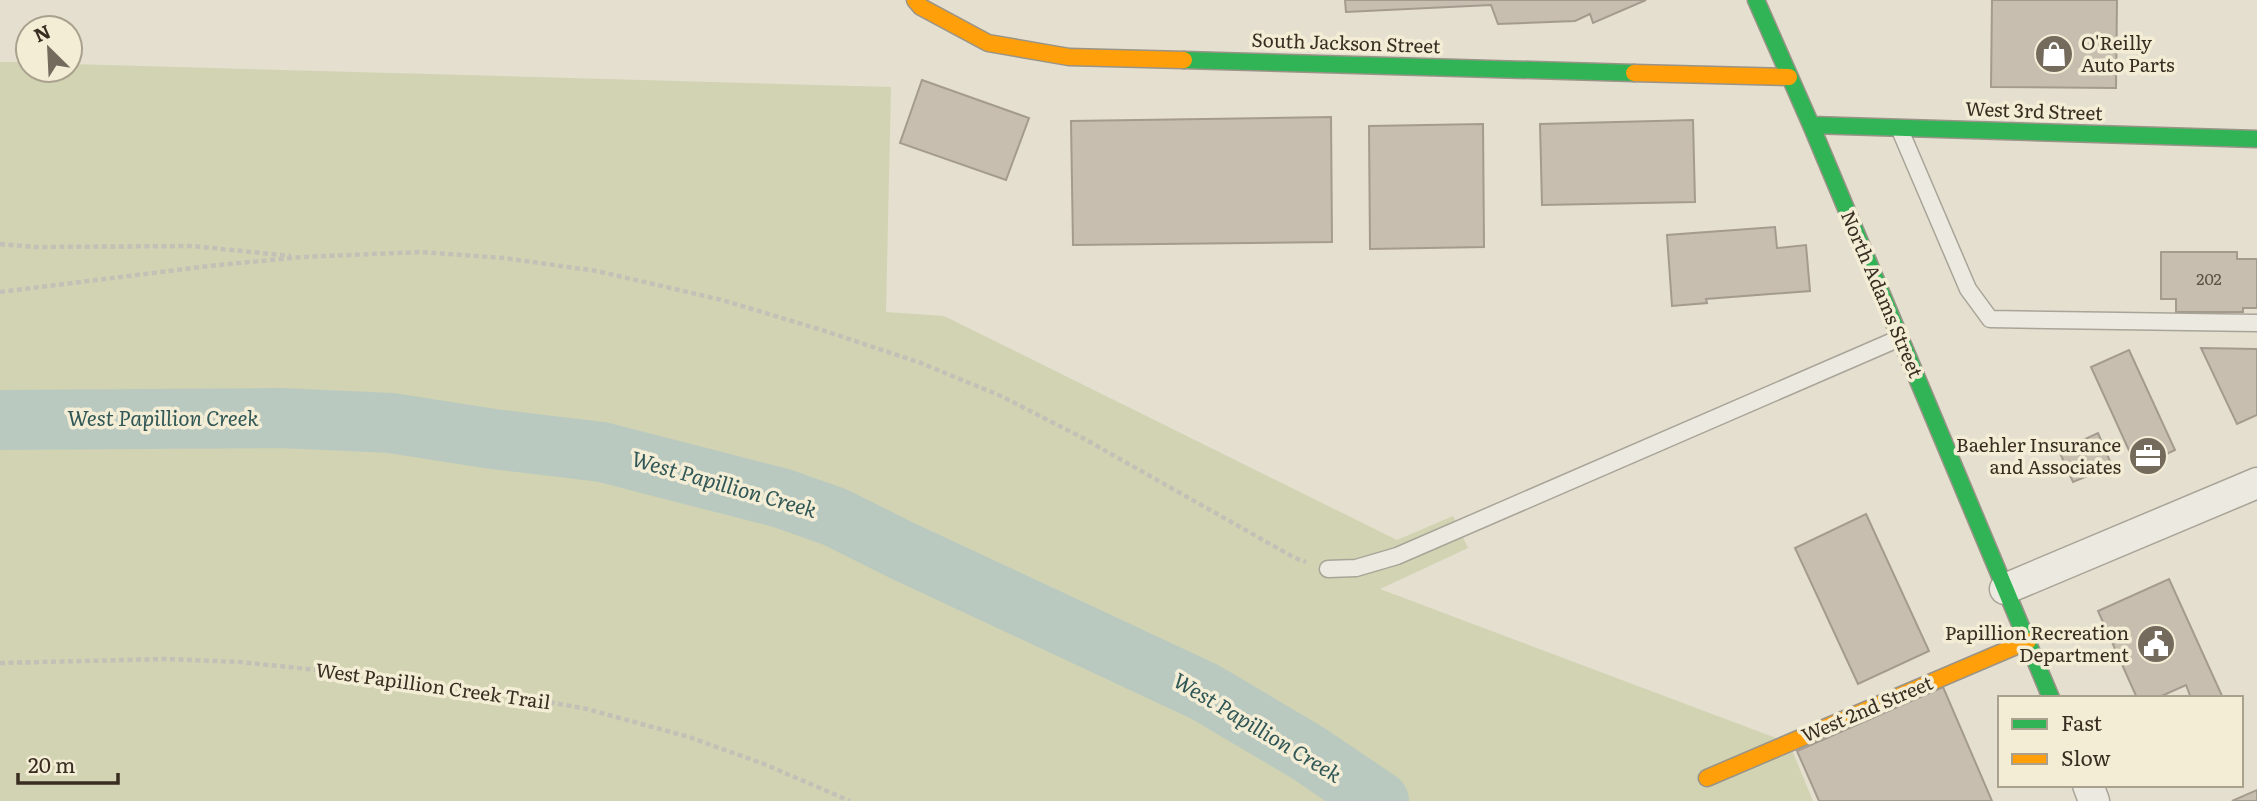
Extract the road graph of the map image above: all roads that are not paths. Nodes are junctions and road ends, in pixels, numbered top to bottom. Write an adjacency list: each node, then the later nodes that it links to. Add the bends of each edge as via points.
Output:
1 (915, 0): 3 (street, South Jackson Street, via 988,43 1069,57)
2 (1756, 0): 3 (street, North Adams Street)
3 (1788, 77): 4 (street, North Adams Street)
4 (1811, 125): 5 (street, West 3rd Street); 8 (street, North Adams Street)
5 (1899, 128): 6 (street, West 3rd Street); 7 (lane, via 1968,289 1990,318)
6 (2257, 139)
7 (2257, 323)
8 (1900, 338): 10 (lane, via 1397,556 1356,568); 11 (street, North Adams Street)
9 (2257, 483): 11 (street)
10 (1328, 569)
11 (2005, 589): 12 (street, North Adams Street)
12 (2028, 641): 13 (street); 14 (street, West 2nd Street)
13 (2050, 696)
14 (1707, 778)

